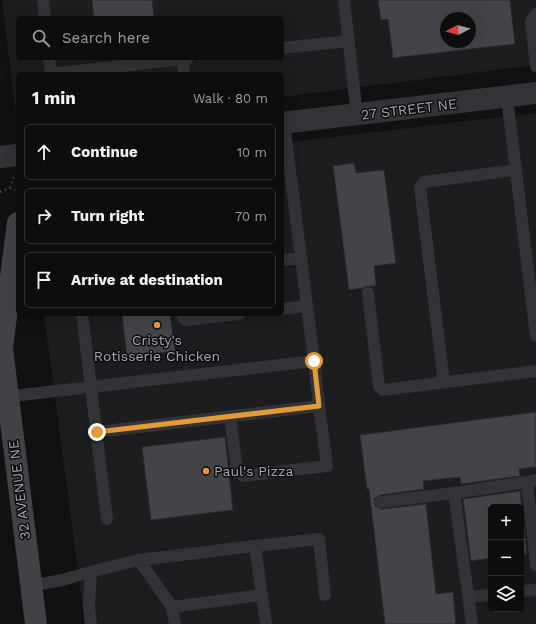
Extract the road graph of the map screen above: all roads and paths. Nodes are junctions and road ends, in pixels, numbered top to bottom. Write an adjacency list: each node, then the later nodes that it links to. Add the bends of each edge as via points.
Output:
1 (43, 0): 4 (lane)
2 (344, 0): 5 (lane)
3 (536, 14): 10 (lane, via 531,22)
4 (45, 16)
5 (349, 41): 6 (lane); 16 (lane)
6 (284, 48)
7 (50, 60): 11 (lane)
8 (168, 60): 12 (lane)
9 (185, 60): 13 (lane)
10 (536, 66)
11 (51, 72)
12 (68, 72)
13 (184, 72)
14 (536, 93): 15 (street, 27 STREET NE)
15 (507, 97): 16 (street, 27 STREET NE); 22 (lane)
16 (357, 115): 17 (street, 27 STREET NE)
17 (284, 123)
18 (284, 130): 27 (lane)
19 (0, 157): 20 (street)
20 (16, 164)
21 (16, 167): 23 (path)
22 (516, 170): 35 (lane); 39 (lane, via 424,182 420,187)
23 (10, 188): 24 (path); 25 (path)
24 (15, 190)
25 (0, 192)
26 (16, 237): 36 (main road, 32 AVENUE NE)
27 (301, 258): 28 (lane); 30 (lane)
28 (284, 260)
29 (368, 292): 39 (lane, via 379,386 383,390)
30 (307, 306): 31 (lane); 37 (lane)
31 (284, 309)
32 (82, 316): 40 (lane)
33 (182, 316): 34 (lane, via 186,320)
34 (221, 316)
35 (536, 336)
36 (1, 340): 41 (main road, 32 AVENUE NE)
37 (314, 361): 40 (lane); 42 (lane)
38 (536, 371): 39 (lane)
39 (444, 382)
40 (91, 386): 41 (lane); 44 (lane)
41 (4, 397): 53 (main road, 32 AVENUE NE)
42 (319, 406): 43 (lane); 43 (lane, via 326,466 243,476 237,471)
43 (230, 416): 44 (lane)
44 (97, 432): 48 (lane)
45 (531, 481): 46 (lane); 51 (lane)
46 (454, 493): 47 (lane); 59 (lane)
47 (381, 502)
48 (107, 519)
49 (255, 546): 50 (lane); 56 (lane, via 319,539); 58 (lane)
50 (138, 560): 52 (lane); 60 (lane)
51 (536, 565)
52 (91, 572): 53 (lane); 62 (lane)
53 (31, 586): 61 (main road, 32 AVENUE NE)
54 (536, 590): 55 (lane)
55 (524, 591)
56 (325, 594)
57 (488, 594): 59 (lane)
58 (262, 595): 60 (lane); 64 (lane)
59 (469, 597): 65 (lane)
60 (172, 607): 63 (lane)
61 (36, 624)
62 (91, 624)
63 (175, 624)
64 (266, 624)
65 (472, 624)

